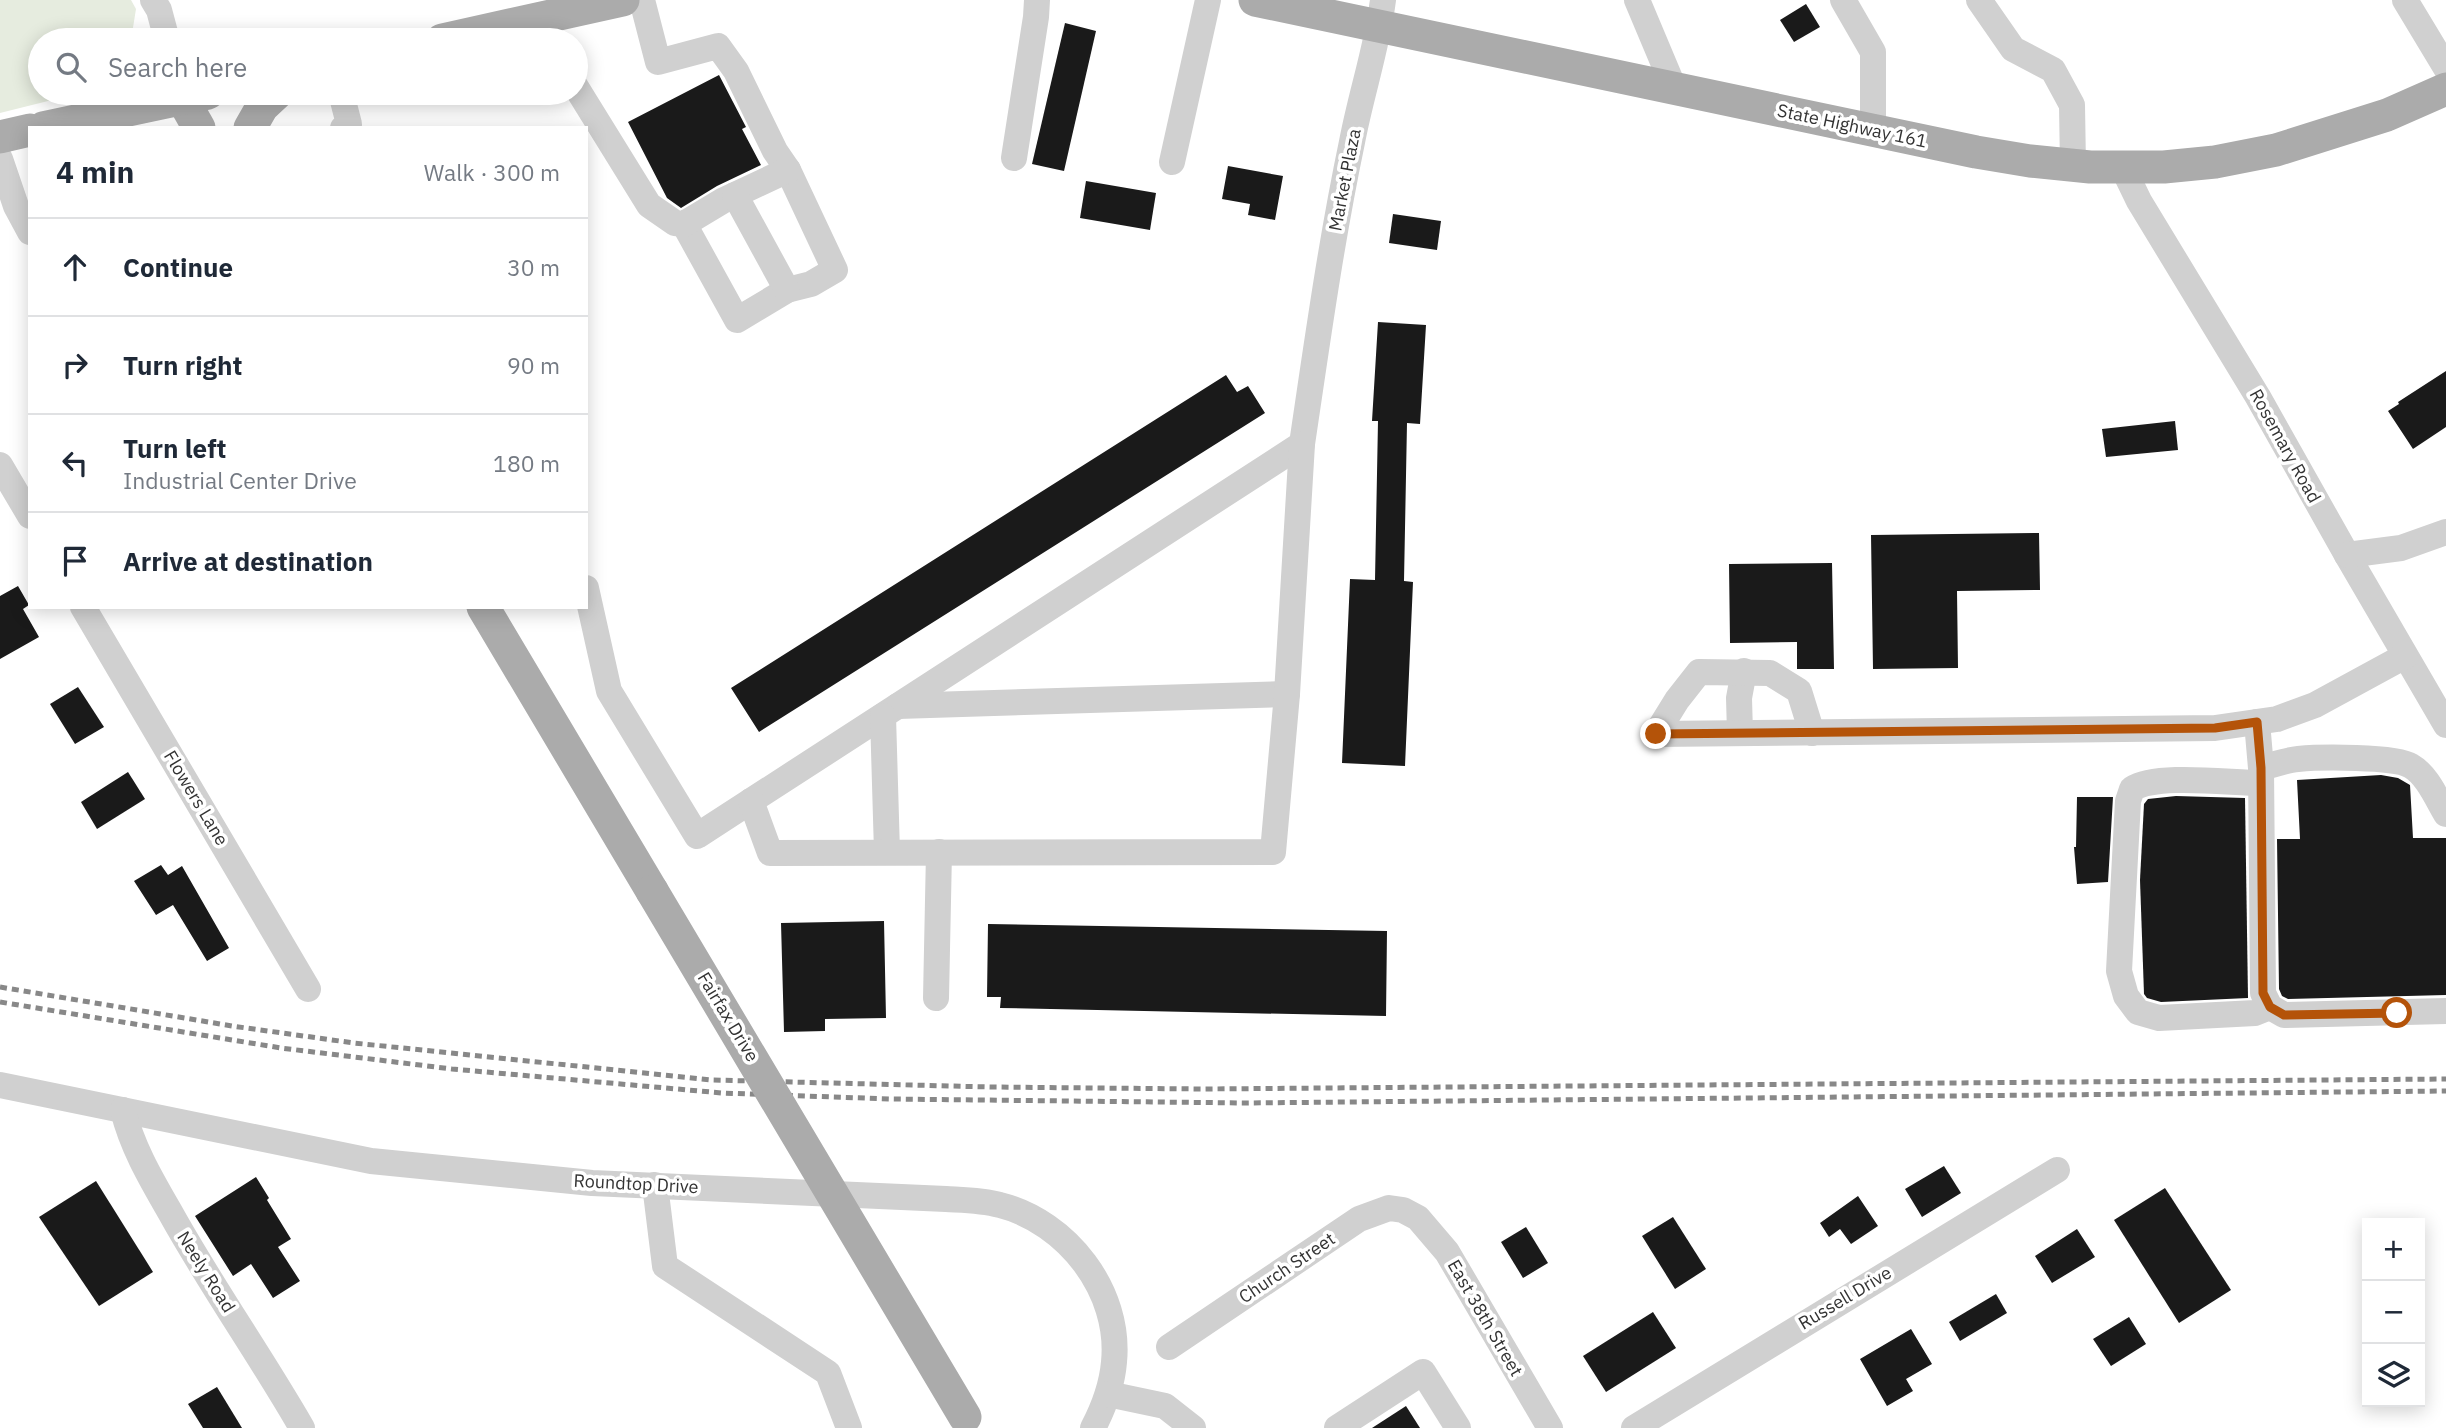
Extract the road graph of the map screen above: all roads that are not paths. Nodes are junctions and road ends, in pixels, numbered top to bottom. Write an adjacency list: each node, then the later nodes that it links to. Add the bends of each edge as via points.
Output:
1 (153, 0): 12 (street)
2 (623, 0): 13 (main road)
3 (642, 0): 34 (street, via 658,62 718,46)
4 (1037, 0): 29 (street)
5 (1208, 0): 31 (street)
6 (1255, 0): 11 (main road, State Highway 161)
7 (1637, 0): 15 (street)
8 (1843, 0): 27 (street, via 1872,52)
9 (1979, 0): 32 (street, via 2013,49 2053,70 2072,104)
10 (2404, 0): 14 (street)
11 (1381, 13): 15 (main road, State Highway 161); 39 (street, Market Plaza, via 1352,140)
12 (164, 28)
13 (544, 28)
14 (2446, 68)
15 (1674, 88): 27 (main road, State Highway 161)
16 (2446, 89): 33 (main road, State Highway 161, via 2387,115 2251,156 2165,167)
17 (145, 105): 22 (main road)
18 (193, 105): 23 (main road)
19 (264, 105): 24 (main road)
20 (344, 105): 25 (street)
21 (587, 105): 36 (street, via 649,205)
22 (52, 126)
23 (198, 126)
24 (251, 126)
25 (346, 126)
26 (28, 130): 28 (main road)
27 (1873, 130): 32 (main road, State Highway 161)
28 (0, 137)
29 (1014, 158)
30 (0, 159): 37 (street)
31 (1172, 162)
32 (2073, 166): 33 (main road, State Highway 161)
33 (2123, 167): 43 (street, Rosemary Road, via 2138,201 2258,397)
34 (788, 170): 35 (street); 38 (street, via 835,270 811,284)
35 (735, 195): 36 (street); 38 (street)
36 (684, 224): 38 (street, via 737,320)
37 (28, 228)
38 (787, 290)
39 (1302, 444): 49 (street, Market Plaza); 50 (street)
40 (0, 465): 41 (street)
41 (28, 513)
42 (2446, 532): 43 (street, via 2401,548)
43 (2347, 555): 47 (street, Rosemary Road)
44 (588, 597): 56 (street, via 608,691 697,836)
45 (84, 609): 60 (street, Flowers Lane)
46 (484, 609): 71 (main road, Fairfax Drive, bridge)
47 (2405, 656): 51 (street, via 2315,705); 52 (street, Rosemary Road)
48 (1744, 671): 53 (street); 53 (street, via 1699,672 1656,734); 54 (street, via 1770,673 1799,691)
49 (1287, 694): 50 (street); 59 (street, Market Plaza, via 1273,852)
50 (890, 711): 56 (street); 58 (street)
51 (2257, 722): 54 (street, via 2215,728); 55 (street)
52 (2446, 725)
53 (1740, 733): 54 (street)
54 (1812, 733)
55 (2261, 776): 57 (street, via 2295,759 2395,761 2411,766 2423,777); 62 (street, via 2263,993); 62 (street, via 2160,781 2132,789 2119,971 2126,996 2138,1012 2158,1018 2255,1013)
56 (751, 800): 58 (street, via 770,853)
57 (2446, 814)
58 (887, 852): 59 (street)
59 (939, 852): 61 (street)
60 (308, 989)
61 (936, 998)
62 (2270, 1007): 63 (street, via 2284,1015)
63 (2446, 1011)
64 (0, 1085): 65 (street, Roundtop Drive)
65 (123, 1110): 67 (street, Roundtop Drive, via 371,1161 545,1180); 72 (street, Neely Road, via 128,1133 170,1213)
66 (2057, 1170): 79 (street, Russell Drive)
67 (655, 1185): 70 (street, Roundtop Drive, via 977,1201 1035,1219 1081,1258 1107,1304 1115,1350); 73 (street, via 665,1265 828,1373)
68 (1412, 1213): 69 (street, Church Street, via 1389,1208 1359,1219); 78 (street, East 38th Street, via 1447,1252)
69 (1168, 1347)
70 (1108, 1394): 74 (street, Roundtop Drive); 75 (street, via 1165,1406)
71 (968, 1422)
72 (302, 1428)
73 (849, 1428)
74 (1093, 1428)
75 (1193, 1428)
76 (1337, 1428): 77 (street, via 1423,1372)
77 (1458, 1428)
78 (1550, 1428)
79 (1634, 1428)

